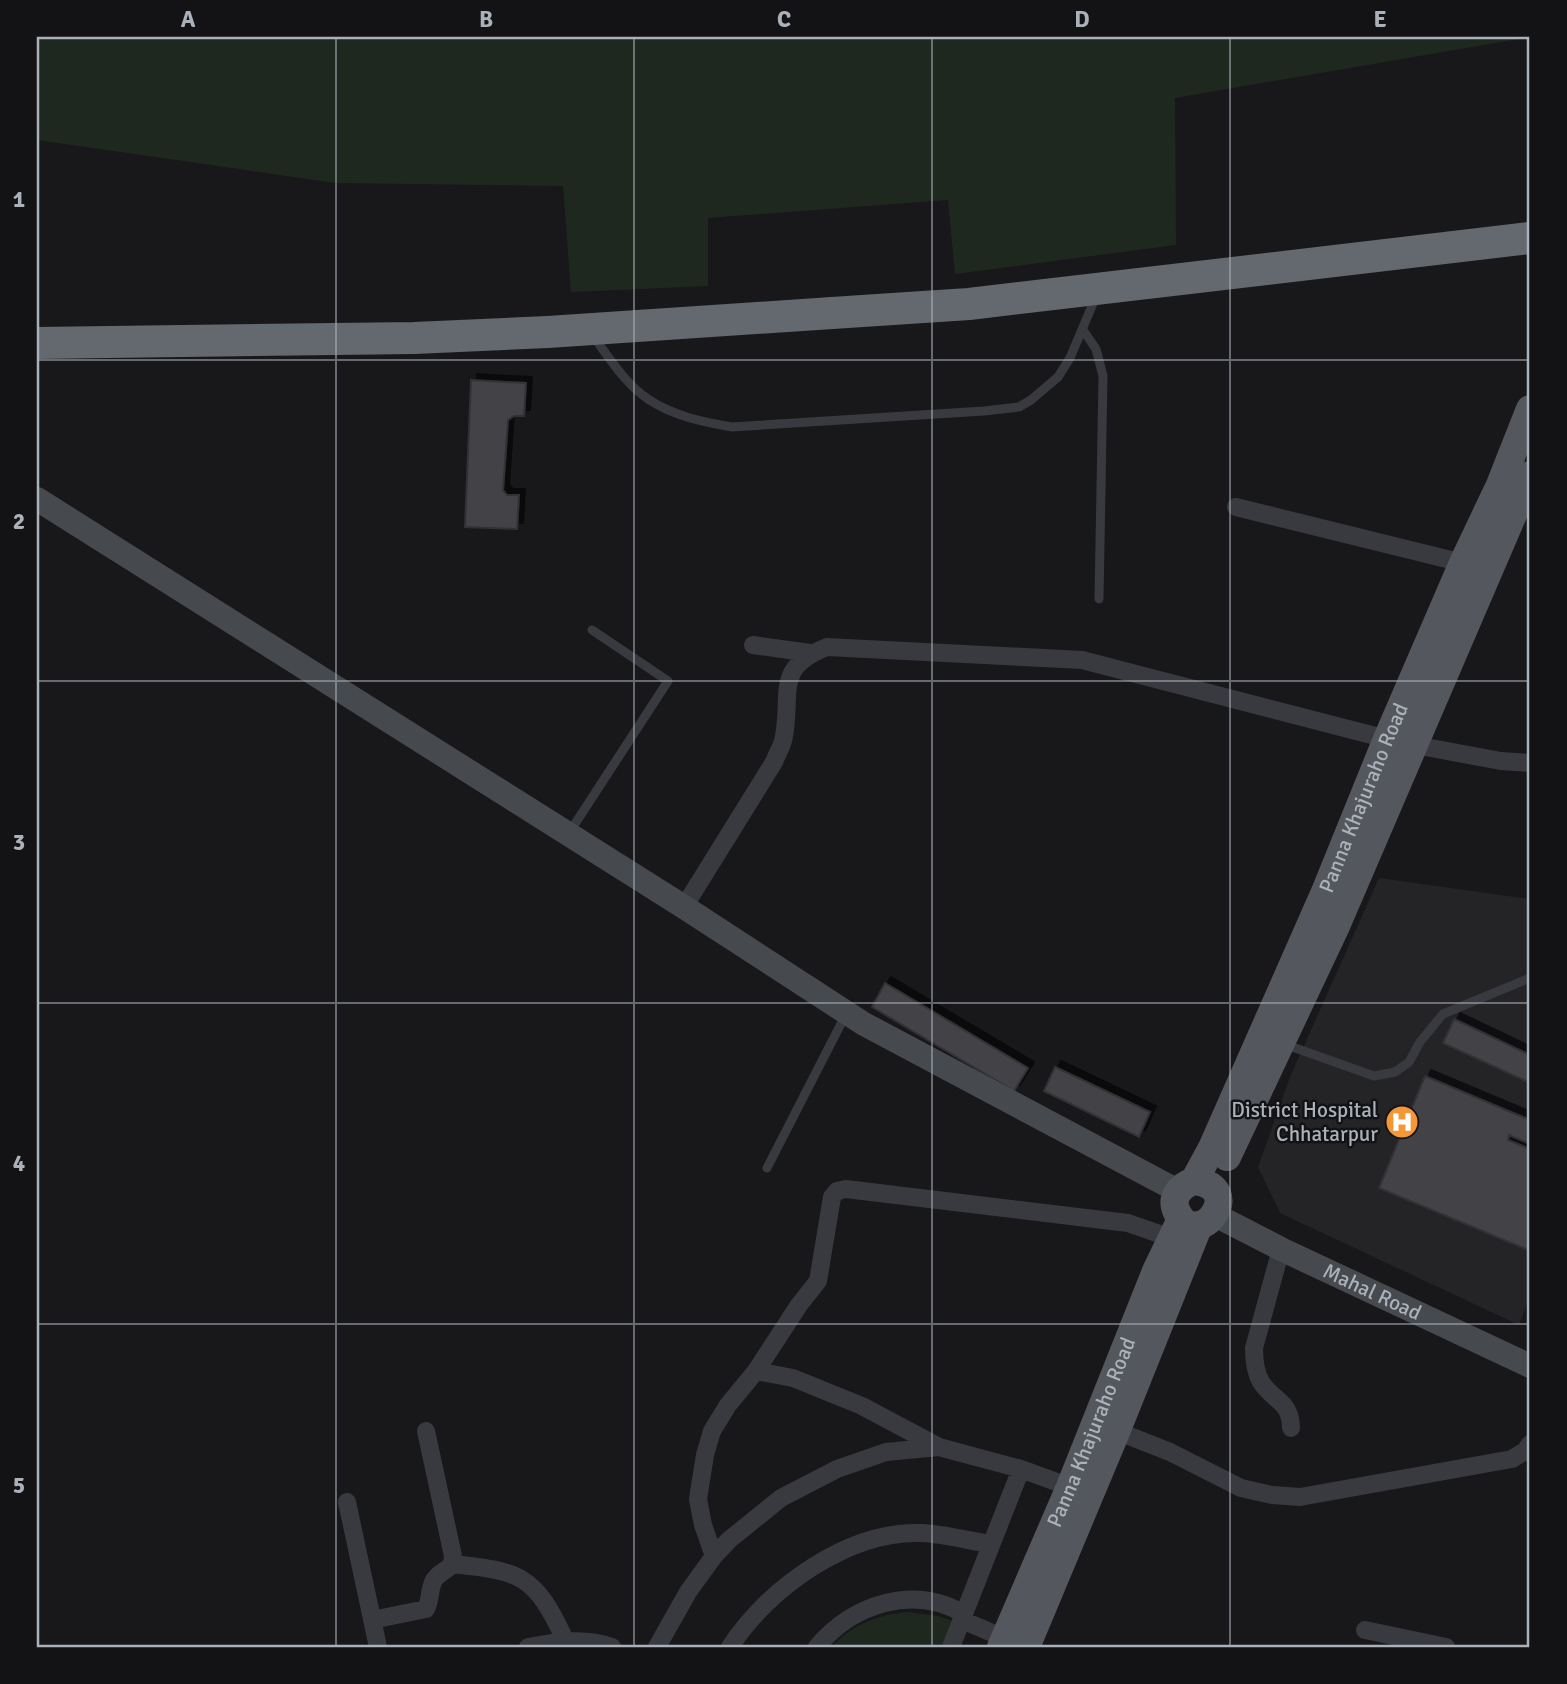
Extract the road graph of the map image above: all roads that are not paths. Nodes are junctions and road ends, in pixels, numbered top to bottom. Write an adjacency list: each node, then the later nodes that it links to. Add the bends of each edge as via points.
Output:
1 (1530, 238): 2 (highway)
2 (1100, 287): 3 (highway, via 969,304); 4 (lane)
3 (588, 329): 4 (lane, via 647,398 699,421 732,427 1019,407 1058,377); 5 (highway, via 414,338)
4 (1083, 330): 11 (lane, via 1096,349 1103,376)
5 (37, 343)
6 (1530, 409): 10 (main road, Panna Khajuraho Road)
7 (1530, 475): 16 (main road, Panna Khajuraho Road)
8 (37, 499): 18 (main road, Mahal Road)
9 (1236, 507): 10 (street)
10 (1463, 563): 15 (main road, Panna Khajuraho Road)
11 (1099, 599)
12 (592, 630): 18 (lane, via 668,681)
13 (754, 645): 14 (street)
14 (810, 653): 15 (street, via 827,647 1082,660); 19 (street, via 792,670 784,738 774,762)
15 (1387, 739): 24 (main road, Panna Khajuraho Road, via 1212,1148)
16 (1415, 745): 17 (street); 22 (main road, Panna Khajuraho Road)
17 (1530, 763)
18 (569, 834): 19 (main road, Mahal Road)
19 (684, 907): 21 (main road, Mahal Road)
20 (1530, 978): 22 (lane, via 1443,1014 1409,1062 1395,1072 1374,1076)
21 (847, 1013): 23 (lane); 24 (main road, Mahal Road)
22 (1282, 1044): 24 (main road, Panna Khajuraho Road)
23 (766, 1168)
24 (1193, 1208): 25 (main road, Mahal Road); 27 (street, via 1128,1223 837,1191 832,1197 818,1281); 28 (main road, Panna Khajuraho Road)
25 (1281, 1249): 26 (main road, Mahal Road); 29 (street, via 1254,1362 1261,1381 1291,1415)
26 (1530, 1366)
27 (756, 1371): 32 (street, via 793,1378 862,1406); 37 (street, via 712,1431 705,1455 698,1499)
28 (1106, 1427): 31 (street, via 1170,1452 1241,1488 1300,1497 1512,1459); 34 (main road, Panna Khajuraho Road); 43 (main road, Panna Khajuraho Road)
29 (1291, 1428)
30 (426, 1431): 38 (street)
31 (1530, 1444)
32 (939, 1447): 33 (street); 37 (street, via 886,1452 801,1486 763,1512)
33 (1021, 1469): 34 (street); 36 (street)
34 (1070, 1487): 43 (main road, Panna Khajuraho Road)
35 (347, 1502): 40 (street)
36 (991, 1544): 39 (street); 48 (street, via 921,1533 879,1538 837,1552 796,1577 740,1631)
37 (714, 1556): 47 (street)
38 (452, 1564): 40 (street, via 433,1582 426,1608); 42 (street, via 514,1574 542,1599)
39 (963, 1617): 43 (street); 49 (street, via 927,1601 879,1604 850,1617); 50 (street)
40 (372, 1620): 44 (street)
41 (1365, 1630): 51 (street)
42 (565, 1640): 45 (street); 46 (street)
43 (1010, 1644)
44 (378, 1647)
45 (528, 1647)
46 (612, 1647)
47 (657, 1647)
48 (730, 1647)
49 (817, 1647)
50 (951, 1647)
51 (1446, 1647)

